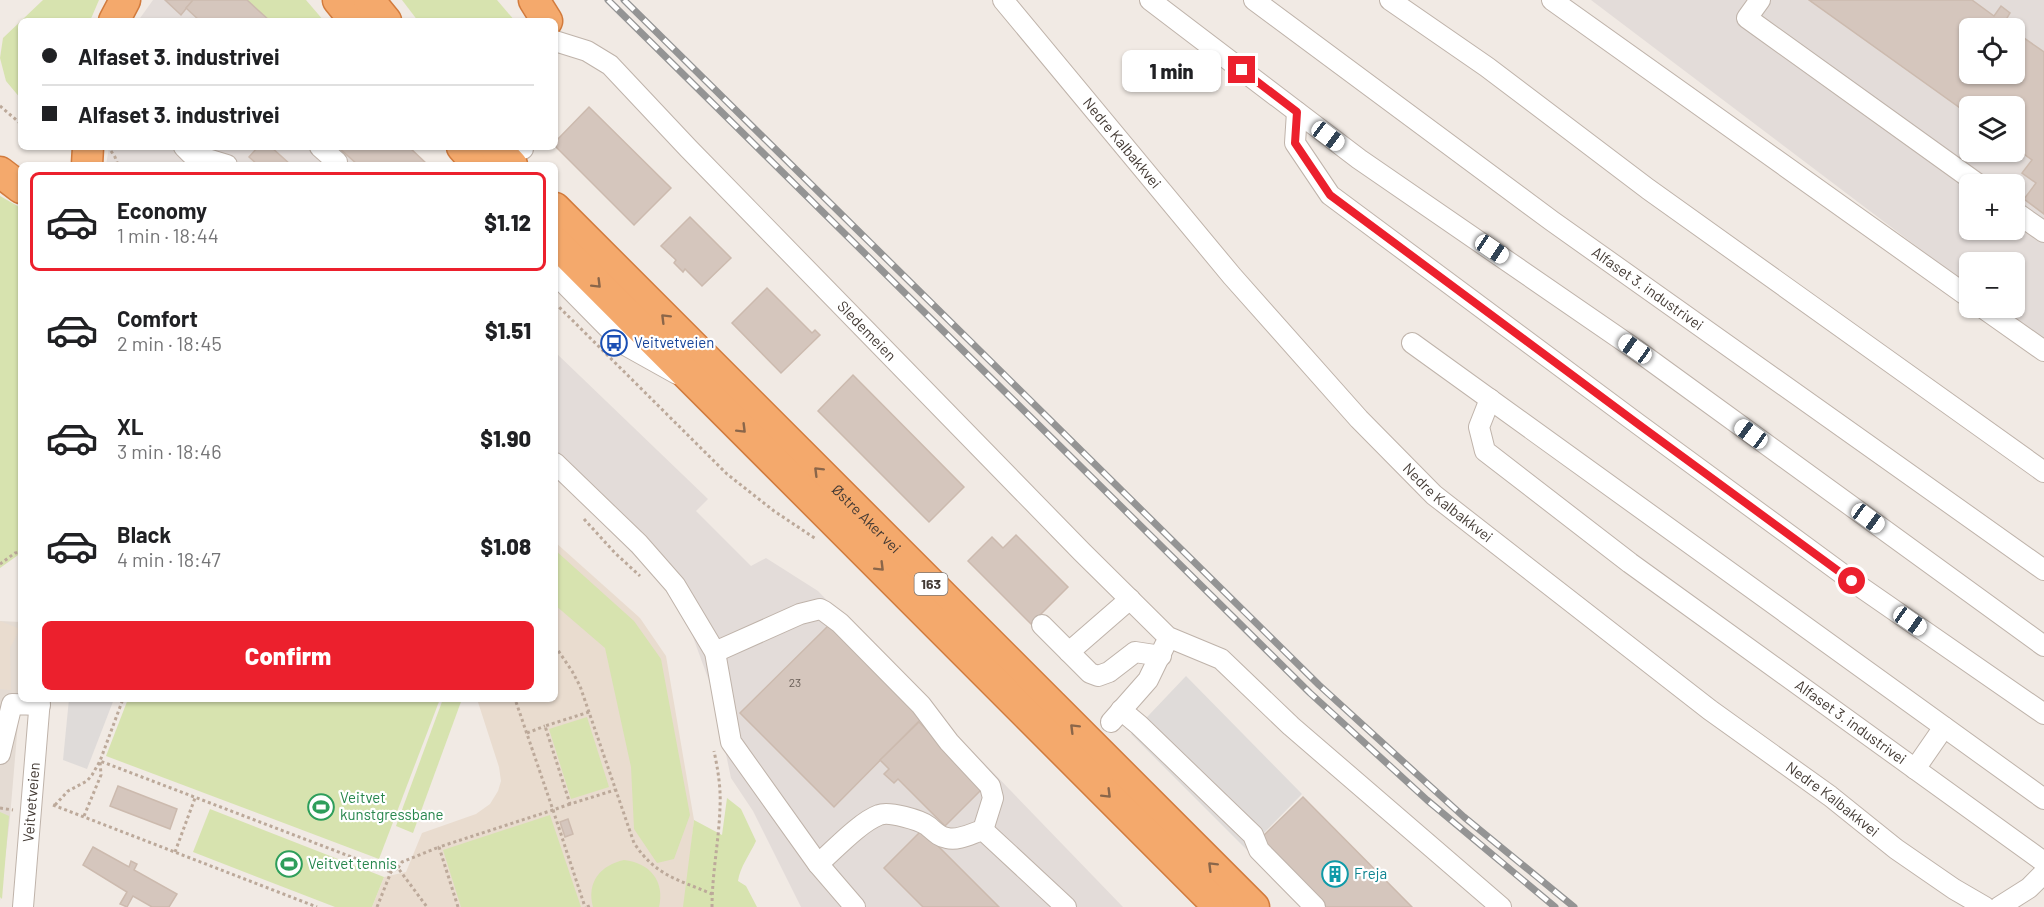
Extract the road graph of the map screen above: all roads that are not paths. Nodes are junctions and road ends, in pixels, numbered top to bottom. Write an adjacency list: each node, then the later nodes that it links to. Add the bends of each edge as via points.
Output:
1 (125, 0): 11 (highway)
2 (338, 0): 12 (highway)
3 (369, 0): 13 (highway)
4 (534, 0): 14 (highway)
5 (1003, 0): 65 (street, Nedre Kalbakkvei, via 1240,285 1359,420 1434,495 1710,710 1896,849)
6 (1150, 0): 16 (street)
7 (1254, 0): 40 (street, Alfaset 3. industrivei, via 1552,221)
8 (1390, 0): 39 (street)
9 (1552, 0): 32 (street)
10 (1760, 0): 25 (street, via 1748,18)
11 (116, 18)
12 (353, 18)
13 (384, 18)
14 (546, 18)
15 (558, 42): 41 (street, Sledemeien, via 587,51 610,65)
16 (1297, 112): 44 (street, via 1635,349); 49 (street, via 1295,143 1330,195 1815,554)
17 (323, 150): 21 (street)
18 (465, 150): 22 (highway)
19 (188, 155): 20 (street)
20 (215, 162)
21 (337, 162)
22 (475, 162)
23 (0, 171): 24 (highway); 26 (highway)
24 (18, 174)
25 (1964, 174)
26 (18, 186)
27 (558, 211): 62 (highway, Østre Aker vei / 163, one-way to 27)
28 (2025, 219): 29 (street)
29 (2044, 232)
30 (558, 245): 36 (highway, Østre Aker vei / 163, one-way to 36)
31 (558, 277): 36 (street, via 626,345)
32 (1959, 290)
33 (1997, 318): 35 (street)
34 (1412, 343): 37 (street)
35 (2044, 351)
36 (701, 387): 61 (highway, Østre Aker vei / 163, one-way to 61)
37 (1490, 399): 50 (street); 52 (street, Alfaset 3. industrivei, via 1479,427 1485,451 1630,563)
38 (558, 466): 45 (street, via 639,544 675,585)
39 (2044, 472)
40 (2044, 570)
41 (1130, 599): 43 (street, Sledemeien); 46 (street)
42 (1042, 625): 46 (street)
43 (1168, 637): 47 (street); 64 (street, via 1221,659 1291,726)
44 (2044, 646)
45 (715, 651): 54 (street, via 800,614 824,611 921,705 990,786 993,798); 56 (street, via 731,742)
46 (1069, 652): 47 (street, via 1098,676 1135,652)
47 (1161, 657): 63 (street, via 1148,680 1116,716 1139,725 1252,835 1259,850)
48 (40, 702): 51 (street, via 12,704); 58 (street, Veitvetveien)
49 (2044, 714)
50 (1944, 727): 52 (street, Alfaset 3. industrivei); 53 (street)
51 (0, 754)
52 (1915, 769): 55 (street, Alfaset 3. industrivei)
53 (2044, 799)
54 (983, 830): 56 (street, via 947,838 927,825 881,814); 60 (street)
55 (2044, 862)
56 (818, 864): 59 (street)
57 (2044, 873): 66 (street)
58 (23, 907)
59 (855, 907)
60 (1066, 907)
61 (1220, 907)
62 (1254, 907)
63 (1315, 907)
64 (1501, 907)
65 (1985, 907)
66 (1999, 907)

